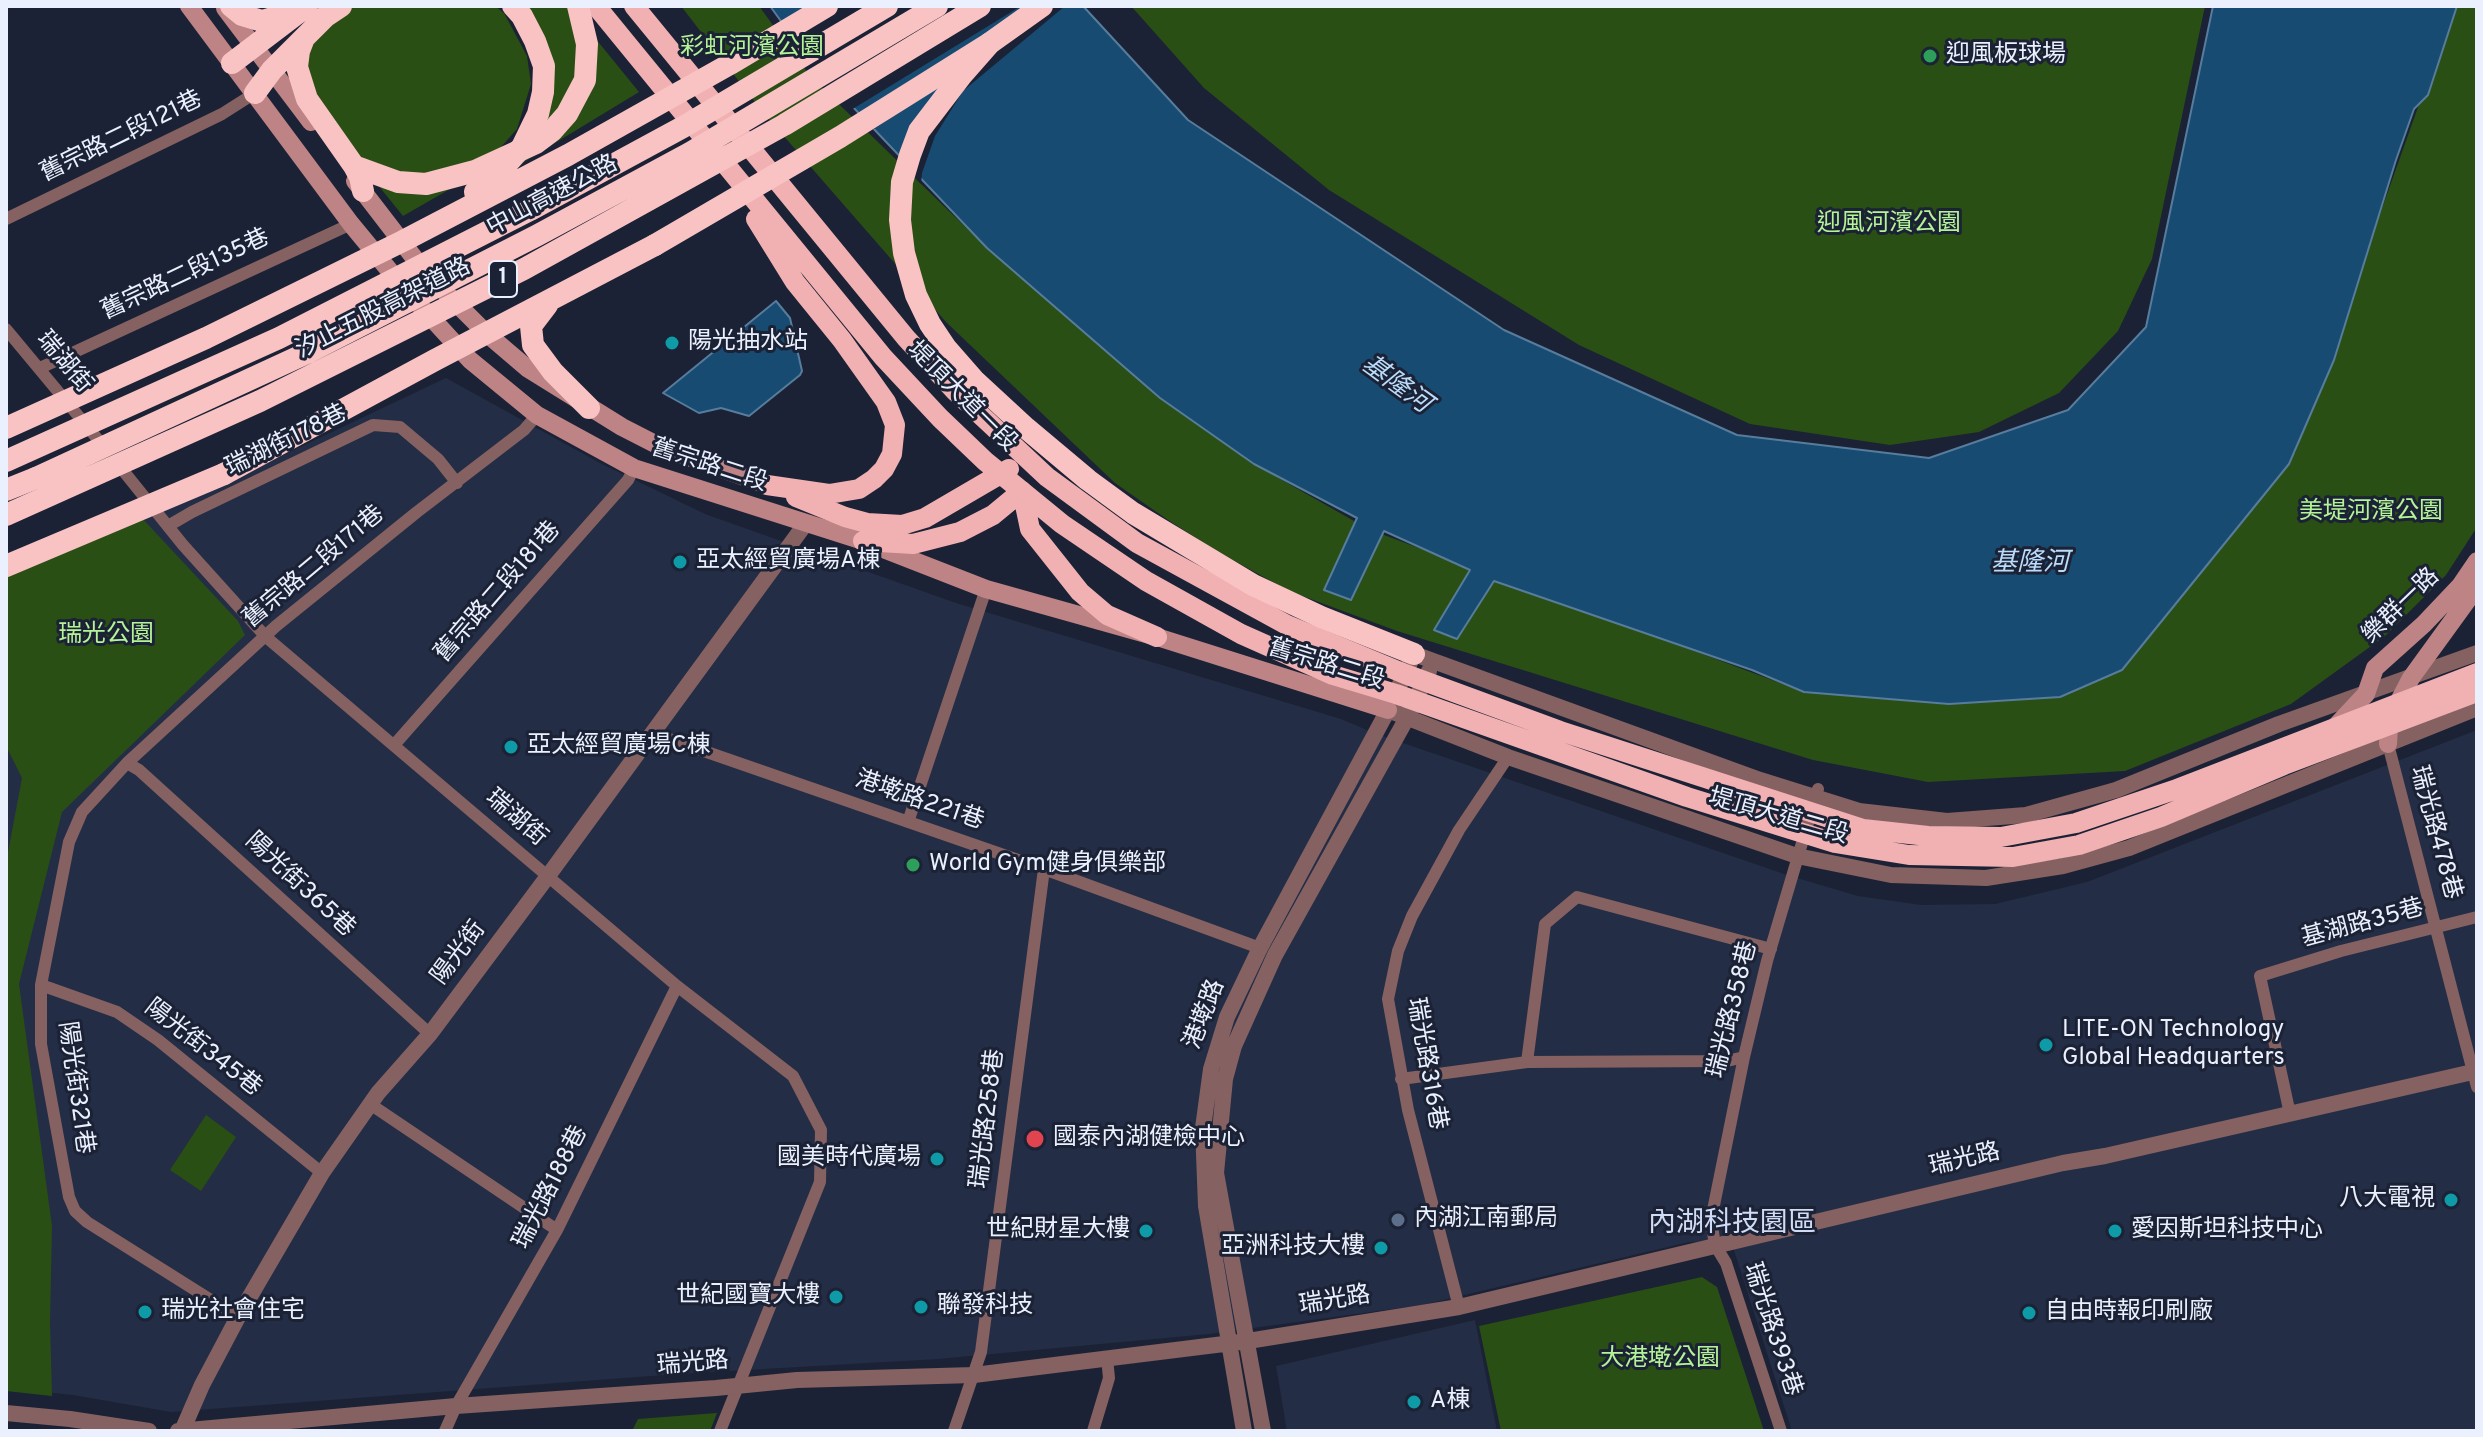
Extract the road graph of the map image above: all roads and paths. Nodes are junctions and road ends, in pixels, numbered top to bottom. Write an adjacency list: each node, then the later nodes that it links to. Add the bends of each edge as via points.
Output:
1 (189, 6): 18 (main road, 舊宗路二段)
2 (224, 6): 17 (main road, 舊宗路二段)
3 (231, 6): 4 (highway, via 262,21)
4 (306, 6): 17 (highway)
5 (341, 6): 15 (highway)
6 (513, 6): 26 (highway, bridge, via 544,66 538,114 522,147 498,174)
7 (578, 6): 22 (highway, via 587,44 585,80 567,114 536,143 475,171 426,184 398,182)
8 (596, 6): 21 (highway, 堤頂大道一段)
9 (634, 6): 35 (highway, 堤頂大道一段, via 906,338)
10 (827, 6): 26 (highway, bridge, via 568,155)
11 (887, 6): 36 (highway, 中山高速公路 / 1, bridge, via 530,210 279,338)
12 (937, 6): 41 (highway, 中山高速公路 / 1, bridge, via 690,153 413,300 198,405)
13 (980, 6): 43 (highway, 汐止五股高架道路 / 1, bridge, via 771,132 537,262 260,401)
14 (1042, 6): 16 (highway)
15 (304, 38): 19 (highway); 22 (highway, via 297,67 307,99)
16 (990, 43): 27 (highway, bridge, via 655,245); 54 (highway, bridge, via 919,131 902,182 904,253 916,295 946,348 1057,454 1133,513 1262,590)
17 (255, 47): 18 (highway); 19 (main road, 舊宗路二段)
18 (232, 63): 20 (main road, 舊宗路二段)
19 (272, 70): 20 (highway); 23 (main road, 舊宗路二段)
20 (255, 93): 24 (street, 舊宗路二段121巷); 25 (main road, 舊宗路二段)
21 (714, 151): 38 (highway, 堤頂大道一段, via 883,357); 40 (highway, via 795,282 886,402 895,425 892,454 884,469 859,489 829,494)
22 (354, 166): 23 (highway)
23 (363, 191): 29 (main road, 舊宗路二段, via 425,272)
24 (6, 219)
25 (351, 224): 30 (main road, 舊宗路二段); 31 (street, 舊宗路二段135巷)
26 (403, 241): 34 (highway, bridge)
27 (560, 294): 29 (highway); 32 (highway, via 536,316 530,335 540,358)
28 (6, 329): 31 (street, 瑞湖街)
29 (486, 333): 30 (highway); 32 (main road, 舊宗路二段, via 527,368)
30 (458, 348): 33 (main road, 舊宗路二段); 48 (highway, bridge, via 224,474)
31 (40, 368): 45 (street, 瑞湖街)
32 (589, 408): 40 (main road, 舊宗路二段, via 663,448)
33 (537, 415): 37 (main road, 舊宗路二段); 39 (street, 舊宗路二段171巷)
34 (6, 428)
35 (1026, 459): 38 (highway); 54 (highway, 堤頂大道一段, via 1137,543 1287,625)
36 (6, 461)
37 (634, 468): 44 (main road, 舊宗路二段); 65 (street, 舊宗路二段181巷)
38 (1001, 474): 40 (highway, via 925,518 902,525 845,517); 42 (highway, 堤頂大道一段)
39 (457, 483): 45 (street, 瑞湖街178巷, via 400,427 373,425); 51 (street, 舊宗路二段171巷)
40 (767, 485)
41 (6, 490)
42 (1022, 491): 46 (highway, via 993,515 960,532 913,544); 52 (highway, via 1030,529 1080,592 1107,615); 60 (highway, 堤頂大道一段, via 1107,556 1205,615)
43 (6, 515)
44 (806, 523): 46 (main road, 舊宗路二段); 63 (street, 陽光街)
45 (168, 526): 51 (street, 瑞湖街)
46 (863, 541): 50 (main road, 舊宗路二段)
47 (2477, 561): 58 (main road, 樂群一路, via 2424,624 2375,668)
48 (6, 566)
49 (2477, 587): 56 (main road, 樂群一路)
50 (986, 589): 52 (main road, 舊宗路二段); 69 (street)
51 (266, 637): 65 (street, 瑞湖街); 67 (street, 舊宗路二段171巷)
52 (1157, 637): 60 (main road, 舊宗路二段)
53 (2477, 653): 56 (street, 堤頂大道二段)
54 (1419, 668): 60 (street, 港墘路); 68 (highway, 堤頂大道二段, via 1560,731)
55 (2477, 673): 59 (highway, 堤頂大道二段)
56 (2411, 678): 58 (street, 堤頂大道二段); 59 (main road, 樂群一路)
57 (2477, 692): 64 (highway, 堤頂大道二段)
58 (2366, 694): 62 (main road, 樂群一路); 68 (street, 堤頂大道二段, via 2116,790 2026,815 1947,821)
59 (2398, 703): 62 (highway, 堤頂大道二段); 64 (main road, 樂群一路)
60 (1402, 705): 66 (street, 堤頂大道二段); 70 (highway, 堤頂大道二段); 76 (street, 港墘路); 92 (street, 港墘路, via 1275,955 1228,1068 1216,1173)
61 (2477, 708): 64 (street, 堤頂大道二段)
62 (2336, 726): 68 (highway, 堤頂大道二段, via 2076,823 2001,837 1863,829)
63 (652, 733): 69 (street, 港墘路221巷); 73 (street, 陽光街)
64 (2389, 736): 70 (highway, 堤頂大道二段, via 2284,765 2079,845 2013,857 1909,855); 71 (street, 堤頂大道二段, via 2129,848 2063,866 1986,878 1891,875); 75 (street, 瑞光路478巷)
65 (395, 744): 73 (street, 瑞湖街)
66 (1508, 757): 71 (street, 堤頂大道二段); 84 (street, 瑞光路316巷, via 1459,830 1398,951 1388,999)
67 (133, 767): 78 (street, 陽光街321巷, via 82,812 69,842); 80 (street, 陽光街365巷)
68 (1815, 800): 70 (street, 瑞光路358巷)
69 (908, 822): 72 (street, 港墘路221巷)
70 (1804, 834): 71 (street, 瑞光路358巷)
71 (1797, 856): 77 (street, 瑞光路358巷)
72 (1044, 869): 76 (street, 港墘路221巷); 94 (street, 瑞光路258巷)
73 (548, 876): 79 (street, 瑞湖街); 80 (street, 陽光街)
74 (2477, 917): 75 (street, 基湖路35巷)
75 (2436, 928): 83 (street, 瑞光路478巷); 86 (street, 基湖路35巷, via 2260,976)
76 (1260, 948): 92 (street, 港墘路, via 1227,1017 1211,1069 1203,1128 1206,1206)
77 (1771, 949): 81 (street, 瑞光路358巷); 82 (street, via 1577,897 1545,924)
78 (41, 985): 87 (street, 陽光街345巷, via 117,1012); 91 (street, 陽光街321巷, via 41,1044 75,1211)
79 (677, 986): 88 (street, 瑞光路188巷); 95 (street, 瑞湖街, via 793,1076 821,1130 820,1182)
80 (430, 1034): 85 (street, 陽光街)
81 (1744, 1057): 82 (street); 89 (street, 瑞光路358巷, via 1711,1220)
82 (1527, 1062): 84 (street)
83 (2476, 1077): 86 (street, 瑞光路)
84 (1401, 1079): 90 (street, 瑞光路316巷)
85 (370, 1104): 87 (street, 陽光街); 88 (street)
86 (2290, 1114): 89 (street, 瑞光路)
87 (322, 1173): 91 (street, 陽光街)
88 (557, 1230): 96 (street, 瑞光路188巷)
89 (1715, 1245): 90 (street, 瑞光路); 107 (street, 瑞光路393巷, via 1726,1263)
90 (1459, 1307): 92 (street, 瑞光路)
91 (238, 1317): 100 (street, 陽光街)
92 (1239, 1342): 93 (street, 瑞光路); 105 (street, 港墘路); 106 (street, 港墘路)
93 (1107, 1358): 94 (street, 瑞光路); 104 (street, via 1109,1378)
94 (974, 1375): 95 (street, 瑞光路); 103 (street, 瑞光路258巷)
95 (738, 1385): 96 (street, 瑞光路); 102 (street, 瑞湖街)
96 (456, 1406): 100 (street, 瑞光路); 101 (street, 瑞光路188巷)
97 (6, 1413): 98 (street)
98 (68, 1425): 99 (street)
99 (149, 1431)
100 (181, 1431)
101 (445, 1431)
102 (720, 1431)
103 (954, 1431)
104 (1093, 1431)
105 (1244, 1431)
106 (1263, 1431)
107 (1781, 1431)

